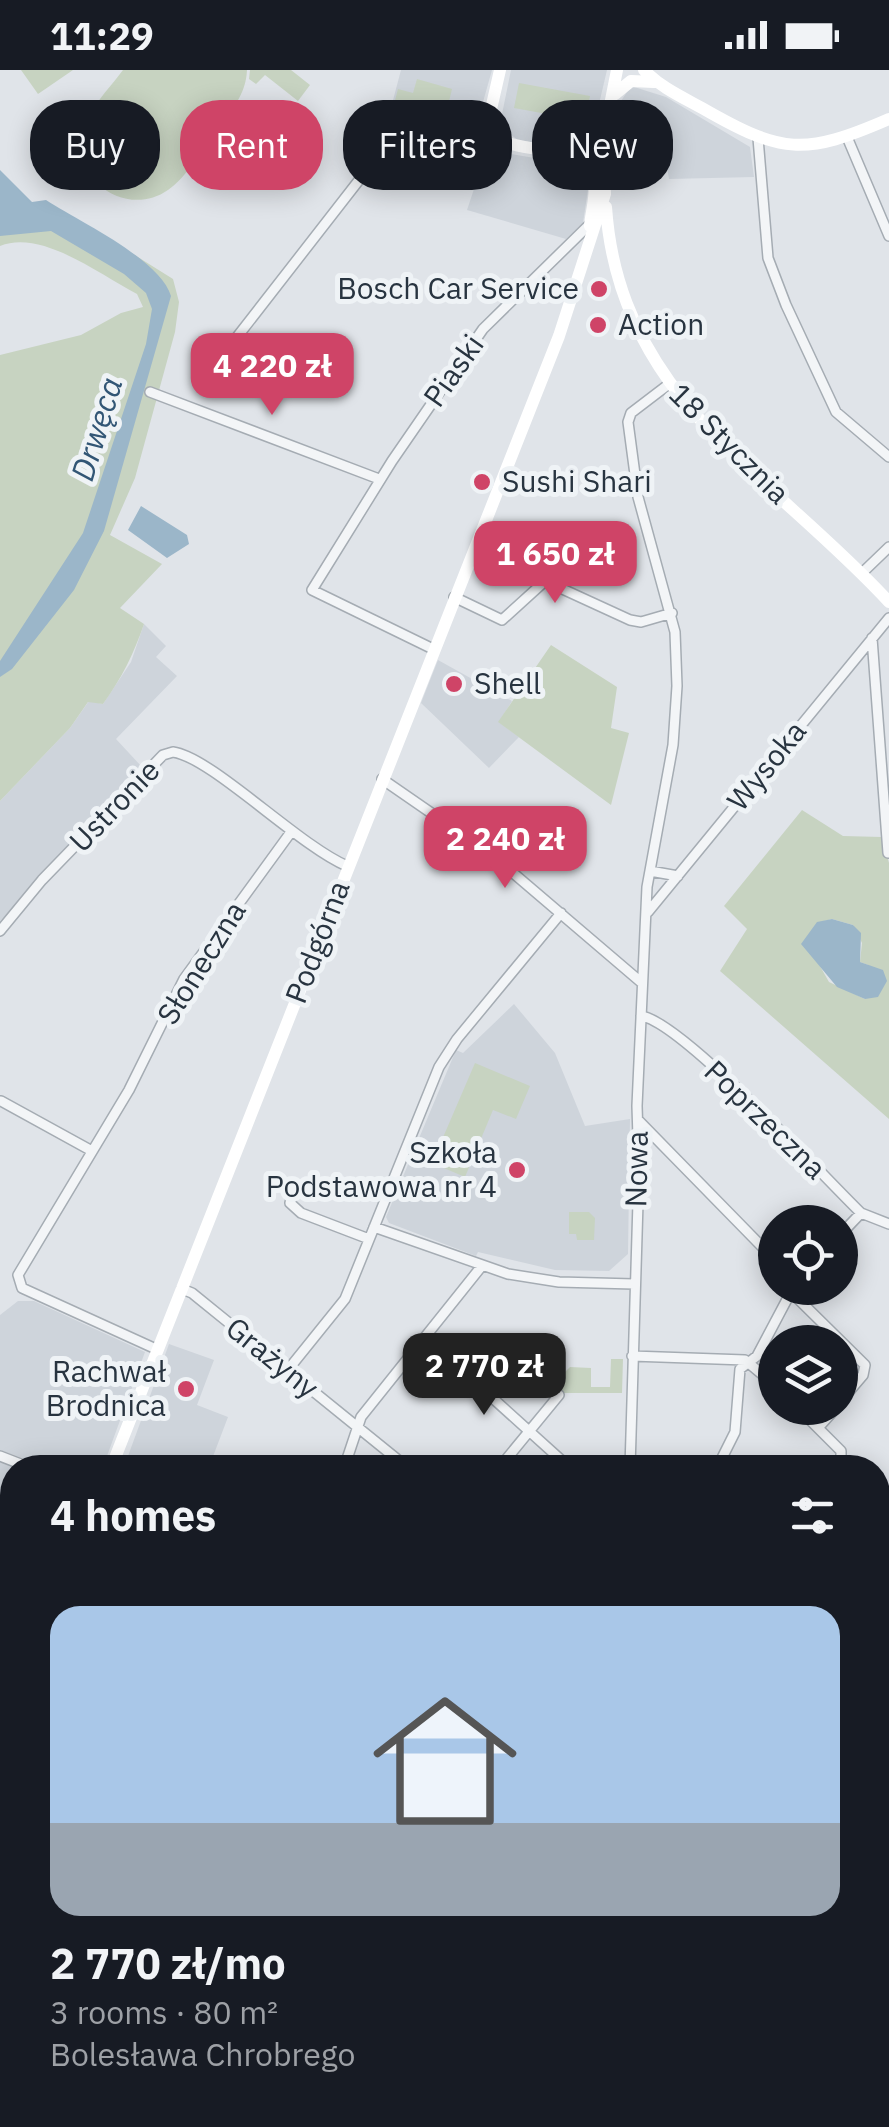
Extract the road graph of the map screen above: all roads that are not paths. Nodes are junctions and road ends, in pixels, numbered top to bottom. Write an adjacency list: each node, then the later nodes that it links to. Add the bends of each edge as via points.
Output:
1 (500, 70): 5 (main road)
2 (617, 70): 6 (main road)
3 (644, 70): 4 (main road)
4 (661, 84): 7 (main road, via 624,83); 10 (main road)
5 (493, 100)
6 (610, 100)
7 (612, 100)
8 (889, 119): 9 (main road)
9 (847, 137): 10 (main road, via 807,147); 16 (street)
10 (758, 138): 21 (street, via 768,258 784,300 836,412)
11 (351, 190): 18 (street)
12 (593, 190): 15 (main road)
13 (605, 190): 14 (main road)
14 (605, 194): 15 (main road, Podgórna); 17 (main road, 18 Stycznia)
15 (592, 222): 17 (main road, 18 Stycznia); 22 (street, Piaski, via 483,328); 25 (main road, Podgórna, via 559,336)
16 (889, 236)
17 (613, 258): 19 (main road, 18 Stycznia, via 640,339)
18 (216, 364)
19 (668, 384): 24 (main road, 18 Stycznia, via 722,444); 27 (street, Nowa, via 631,413 628,428 638,498)
20 (150, 392): 22 (street)
21 (889, 457)
22 (380, 480): 30 (street, Piaski, via 312,590)
23 (889, 547): 24 (street)
24 (862, 573): 26 (main road, 18 Stycznia)
25 (454, 598): 27 (street, via 502,620 545,581 630,620); 30 (main road, Podgórna)
26 (889, 602)
27 (672, 613): 35 (street, Nowa, via 677,714)
28 (889, 618): 29 (street, Wysoka)
29 (872, 638): 33 (street); 36 (street, Wysoka)
30 (433, 649): 31 (main road, Podgórna)
31 (382, 778): 34 (main road, Podgórna); 37 (street)
32 (291, 832): 34 (street, Ustronie); 39 (street, Ustronie, via 195,761 163,755); 44 (street, Słoneczna, via 184,980)
33 (888, 853)
34 (348, 866): 54 (main road, Podgórna)
35 (650, 870): 36 (street); 38 (street, Nowa)
36 (678, 876): 38 (street, Wysoka)
37 (561, 913): 40 (street); 49 (street, via 439,1067)
38 (646, 914): 40 (street, Nowa)
39 (0, 931)
40 (642, 984): 41 (street, Nowa)
41 (640, 1016): 43 (street, Nowa); 46 (street, Poprzeczna, via 658,1020 708,1062)
42 (2, 1101): 44 (street)
43 (638, 1120): 51 (street); 53 (street, Nowa)
44 (92, 1152): 59 (street, Słoneczna, via 21,1267 22,1288)
45 (292, 1196): 50 (street, via 290,1203 301,1213)
46 (860, 1212): 47 (street); 48 (street, Poprzeczna)
47 (858, 1214)
48 (889, 1224)
49 (374, 1226): 50 (street); 52 (street)
50 (369, 1240): 63 (street, via 336,1314)
51 (758, 1243)
52 (481, 1267): 53 (street, via 559,1282); 58 (street)
53 (634, 1284): 60 (street, Nowa)
54 (182, 1289): 59 (main road, Podgórna); 63 (street, Grażyny)
55 (784, 1305): 62 (street, via 757,1356)
56 (807, 1305): 57 (street)
57 (826, 1325)
58 (425, 1337): 69 (street); 71 (street)
59 (156, 1350): 72 (main road, Podgórna)
60 (632, 1356): 62 (street); 77 (street, Nowa)
61 (858, 1359): 65 (street, via 864,1365)
62 (746, 1360): 64 (street); 78 (street)
63 (287, 1370): 69 (street, Grażyny)
64 (758, 1370)
65 (858, 1381)
66 (560, 1395): 71 (street)
67 (815, 1425): 70 (street)
68 (821, 1425): 70 (street)
69 (357, 1426): 73 (street); 74 (street, Grażyny)
70 (818, 1428): 79 (street)
71 (528, 1432): 75 (street); 76 (street)
72 (116, 1455)
73 (348, 1455)
74 (392, 1455)
75 (509, 1455)
76 (555, 1455)
77 (630, 1455)
78 (725, 1455)
79 (839, 1455)

